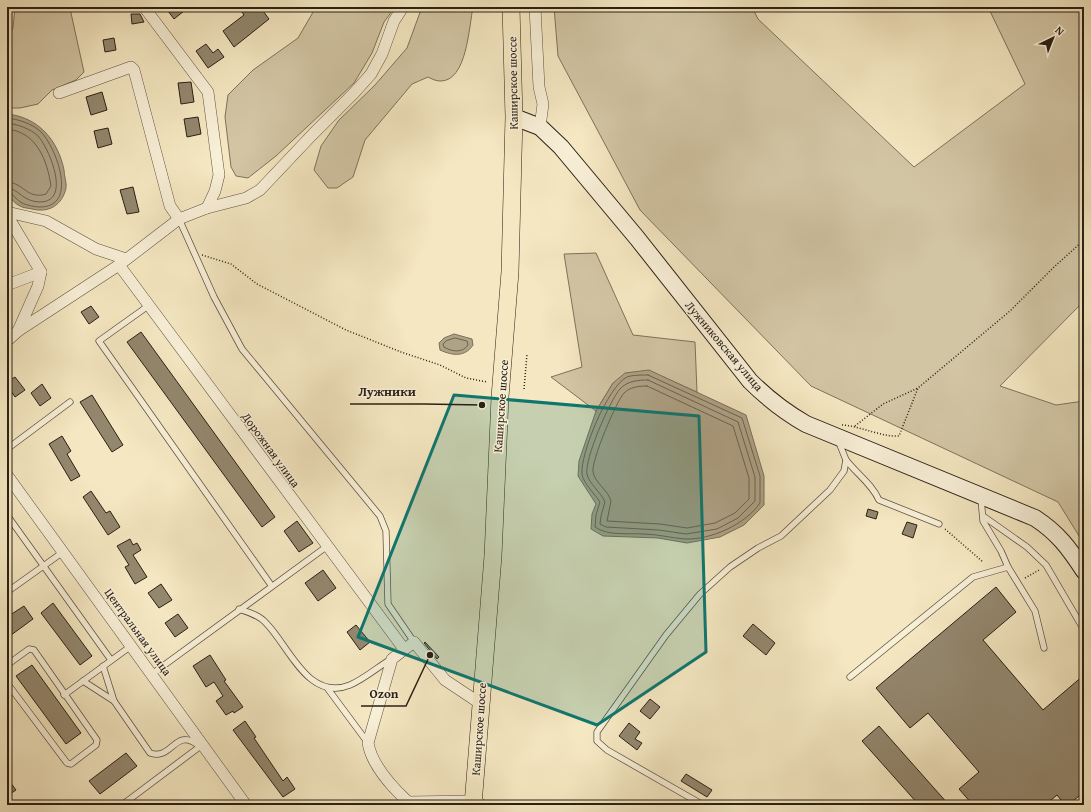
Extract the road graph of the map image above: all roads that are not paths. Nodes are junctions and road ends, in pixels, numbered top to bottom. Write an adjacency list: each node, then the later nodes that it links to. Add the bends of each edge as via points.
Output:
1 (144, 7): 8 (street, via 208,92 219,175)
2 (403, 7): 8 (street, via 394,21 382,54 371,74 354,94 312,134 260,190 246,198)
3 (511, 7): 6 (main road, Каширское шоссе)
4 (535, 7): 7 (street, via 539,87 543,104)
5 (59, 93): 11 (street, via 131,67 134,70 170,206)
6 (514, 117): 7 (street, Лужниковская улица); 51 (main road, Каширское шоссе, via 510,272 500,397 493,556)
7 (540, 127): 19 (street, Лужниковская улица, via 561,147 637,238 750,381 768,399 789,414)
8 (207, 208): 11 (street)
9 (7, 212): 12 (street, via 46,221)
10 (7, 215): 13 (street)
11 (179, 219): 12 (street); 36 (lane, via 214,297 242,349 380,516 386,531 388,604)
12 (123, 262): 15 (street, Дорожная улица); 16 (street)
13 (41, 272): 14 (street); 16 (street, via 38,286)
14 (7, 285)
15 (148, 306): 27 (street, Дорожная улица); 32 (lane, via 99,341)
16 (18, 331): 17 (street)
17 (7, 341)
18 (70, 402): 20 (lane)
19 (831, 434): 21 (lane); 23 (street, Лужниковская улица)
20 (7, 450)
21 (846, 460): 26 (lane, via 874,489 879,500); 58 (lane, via 844,470 830,490 799,520 781,536 730,567 700,594 666,635 597,732 597,741 607,750)
22 (7, 475): 28 (street, Центральная улица)
23 (981, 496): 25 (lane); 31 (street, Лужниковская улица, via 1035,518 1050,528 1064,542)
24 (7, 515): 29 (lane)
25 (983, 516): 30 (lane, via 983,521); 35 (lane, via 1046,565)
26 (939, 524)
27 (326, 547): 32 (lane); 39 (street, Дорожная улица)
28 (63, 552): 29 (lane); 37 (street, Центральная улица)
29 (45, 566): 33 (lane); 41 (lane)
30 (1008, 568): 38 (lane, via 1035,611); 45 (lane, via 973,577)
31 (1084, 571)
32 (271, 585): 34 (lane)
33 (7, 592)
34 (239, 609): 44 (lane); 48 (lane, via 254,614 266,622 300,669 314,682)
35 (1084, 630)
36 (414, 642): 39 (street); 51 (street, via 445,680)
37 (132, 646): 41 (lane); 44 (street, Центральная улица)
38 (1044, 648)
39 (404, 649): 40 (street)
40 (392, 659): 48 (lane, via 349,685); 52 (street)
41 (111, 660): 43 (lane)
42 (7, 665): 49 (lane, via 29,649 34,650)
43 (103, 666): 46 (lane); 50 (lane)
44 (152, 674): 53 (street, Центральная улица)
45 (850, 677)
46 (83, 681): 49 (lane); 50 (lane)
47 (7, 683): 49 (lane, via 67,763 71,764 96,745 97,740)
48 (328, 689): 52 (lane)
49 (64, 695)
50 (114, 701): 53 (lane, via 150,752 155,755 184,739 190,739)
51 (480, 704): 55 (main road, Каширское шоссе)
52 (368, 743): 54 (street, via 370,754)
53 (201, 746): 56 (lane); 57 (street, Центральная улица)
54 (406, 804): 55 (street)
55 (476, 804)
56 (122, 805)
57 (246, 805)
58 (704, 805)

